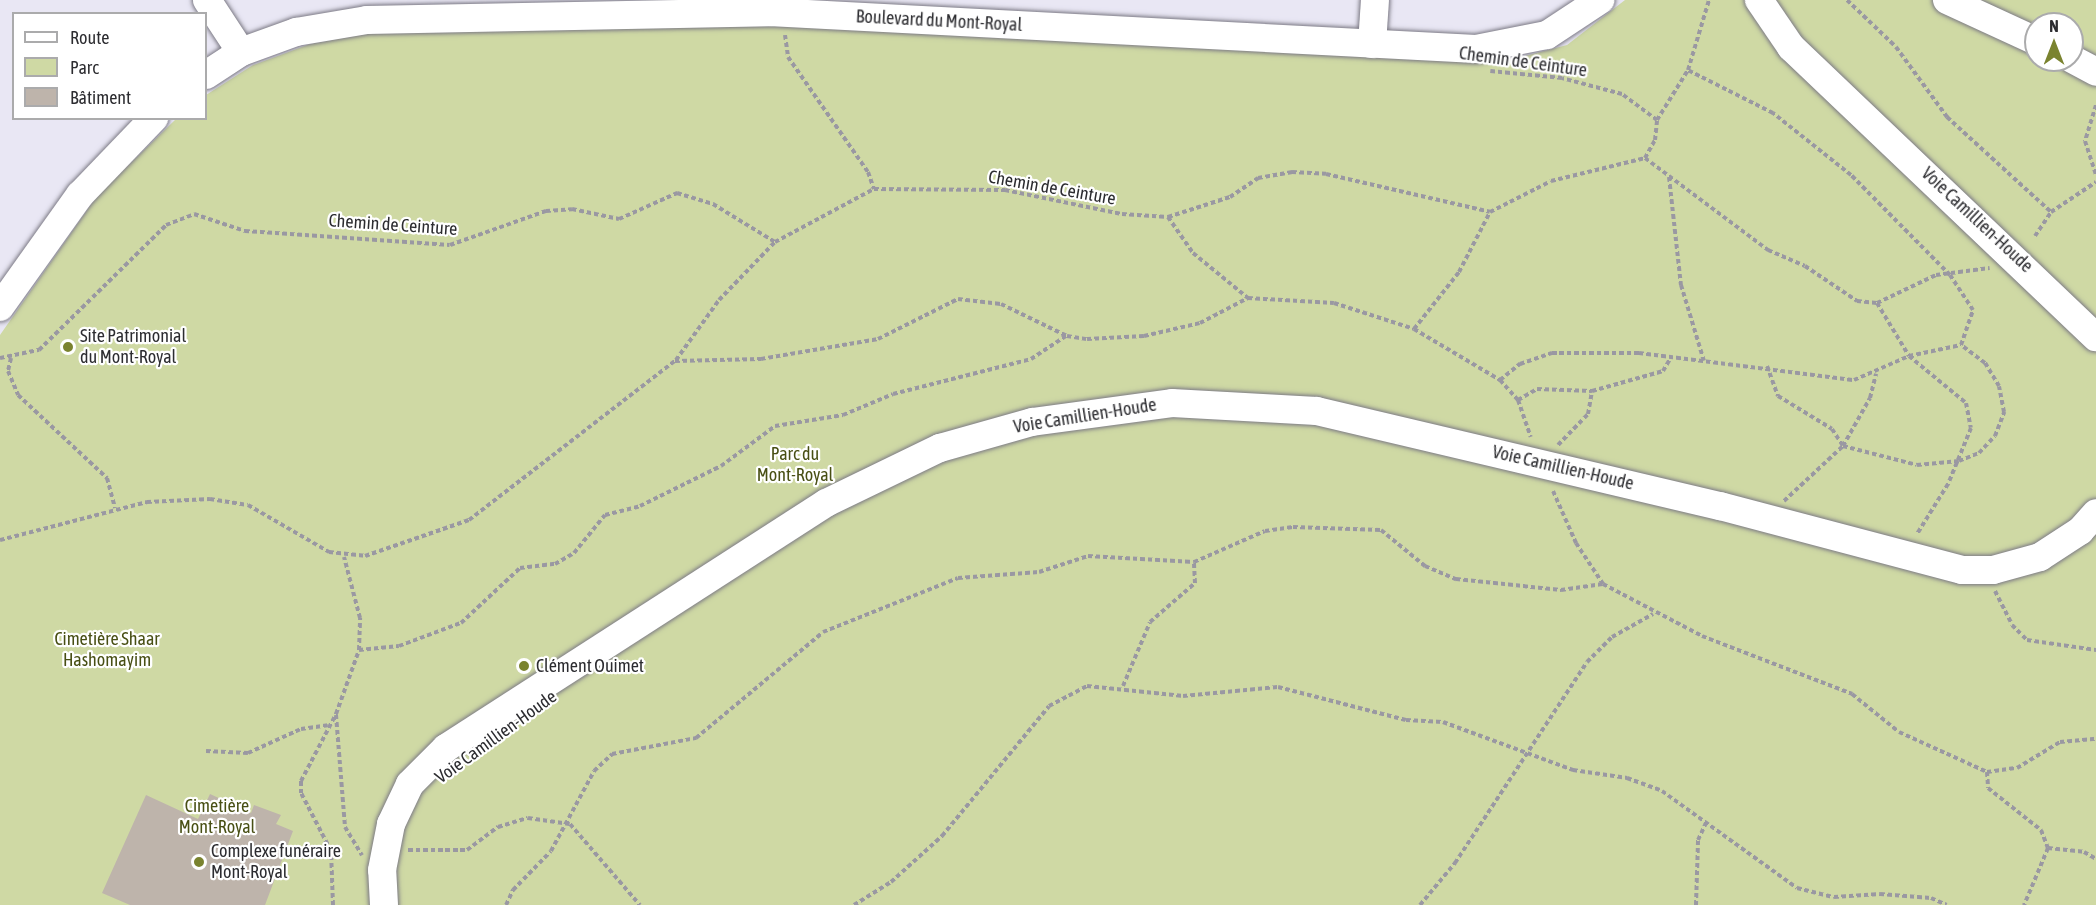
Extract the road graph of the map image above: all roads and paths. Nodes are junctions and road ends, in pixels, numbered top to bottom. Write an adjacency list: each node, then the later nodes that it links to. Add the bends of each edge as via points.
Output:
1 (207, 0): 12 (street)
2 (1375, 0): 11 (street)
3 (1600, 0): 11 (street, Boulevard du Mont-Royal, via 1560,28 1514,45 1476,49)
4 (1709, 0): 14 (path)
5 (1759, 0): 36 (street, Voie Camillien-Houde, via 1791,47)
6 (1781, 0): 34 (street, Voie Camillien-Houde, via 1865,100)
7 (1847, 0): 25 (path, via 1896,47 1947,117)
8 (1947, 0): 10 (street)
9 (774, 12): 11 (street, Boulevard du Mont-Royal); 12 (street, Boulevard du Mont-Royal, via 367,20 296,32); 23 (path, via 788,57)
10 (2024, 35)
11 (1372, 44)
12 (241, 52): 15 (street, Boulevard du Mont-Royal)
13 (1482, 70): 18 (path, Chemin de Ceinture, via 1604,88 1636,100)
14 (1688, 70): 18 (path); 30 (path, via 1773,114 1812,143 1851,175)
15 (207, 74)
16 (2096, 105): 20 (path, via 2085,141)
17 (152, 120): 33 (street, via 80,195)
18 (1658, 120): 19 (path)
19 (1645, 158): 21 (path); 24 (path, via 1551,181)
20 (2096, 175)
21 (1669, 177): 32 (path, via 1768,250 1805,266 1836,291); 43 (path, via 1681,285)
22 (2096, 182): 25 (path)
23 (874, 189): 26 (path, Chemin de Ceinture, via 1005,190 1122,214); 28 (path, Chemin de Ceinture)
24 (1490, 212): 26 (path, Chemin de Ceinture, via 1326,174 1292,172 1258,178 1230,197); 31 (path, via 1459,272 1414,329 1334,303)
25 (2051, 212): 27 (path)
26 (1168, 217): 31 (path, via 1193,253)
27 (2035, 236)
28 (775, 242): 40 (path, Chemin de Ceinture, via 713,204 676,193 619,219 572,209 546,211 450,246 245,231 203,214 183,216 166,225 39,350); 42 (path, via 719,300)
29 (1996, 265): 30 (path)
30 (1950, 275): 32 (path, via 1936,275); 37 (path, via 1973,310)
31 (1248, 298): 35 (path, via 1200,323 1144,336)
32 (1876, 303): 38 (path)
33 (0, 307)
34 (2096, 318)
35 (1067, 336): 42 (path, via 1001,304 958,299 878,339 761,359); 62 (path, via 1030,359 893,394 843,415 775,426 721,466 640,506 605,515 574,553 555,564 520,568 461,623 399,646)
36 (2096, 337)
37 (1961, 345): 38 (path); 50 (path, via 1985,363 1999,386 2004,412 1995,436 1979,453)
38 (1909, 356): 45 (path); 50 (path, via 1966,403 1971,428)
39 (0, 358): 40 (path, Chemin de Ceinture)
40 (11, 358): 52 (path, via 8,371 18,395 96,465 107,478)
41 (1670, 359): 43 (path); 46 (path, via 1639,353 1552,353 1520,364); 47 (path, via 1663,371)
42 (675, 361): 57 (path, via 469,520 365,556)
43 (1704, 361): 44 (path)
44 (1767, 366): 45 (path, via 1854,380); 49 (path, via 1779,396 1832,429)
45 (1876, 374): 49 (path, via 1870,398)
46 (1500, 380)
47 (1592, 391): 48 (path, via 1537,389); 51 (path, via 1588,414)
48 (1518, 399)
49 (1843, 446): 50 (path, via 1917,465); 54 (path, via 1788,495)
50 (1959, 461): 58 (path)
51 (1541, 463): 54 (street, Voie Camillien-Houde); 76 (street, Voie Camillien-Houde, via 1317,411 1212,403 1060,417 940,448 816,509 446,748 400,801)
52 (115, 508): 56 (path); 57 (path, via 174,499 248,505)
53 (2096, 513): 58 (street, Voie Camillien-Houde, via 2053,550 2009,567 1962,570)
54 (1773, 520): 58 (street, Voie Camillien-Houde)
55 (2096, 532): 60 (street, Voie Camillien-Houde, via 2047,566)
56 (0, 540)
57 (344, 557): 62 (path, via 360,618)
58 (1907, 557)
59 (1194, 562): 61 (path, via 1265,531 1366,528 1381,530 1425,566 1456,579 1561,590 1603,584); 64 (path, via 1195,583 1150,622); 72 (path, via 1088,556 1039,572 958,578 879,607 800,647 696,738 612,754 594,771)
60 (1991, 582): 63 (path, via 2008,618 2027,640); 74 (street, Voie Camillien-Houde, via 1941,578 1736,520 1310,420 1181,413 1073,424 976,446 900,476 725,577 446,769 415,808)
61 (1653, 614): 68 (path, via 1612,637 1587,662); 70 (path, via 1763,661 1817,677 1876,710 1899,732)
62 (359, 650): 65 (path)
63 (2096, 650)
64 (1123, 686): 68 (path, via 1183,696 1278,687 1406,720 1443,722); 82 (path, via 1087,686 1049,706 942,836 891,882)
65 (336, 714): 66 (path); 76 (path, via 345,827 357,852)
66 (328, 725): 69 (path, via 301,729 248,753); 77 (path, via 302,781 301,793 332,850)
67 (2096, 740): 70 (path, via 2060,742 2017,768)
68 (1527, 750): 71 (path, via 1573,770 1626,778 1662,791); 83 (path, via 1455,863)
69 (206, 751)
70 (1987, 772): 73 (path, via 1988,788 2041,830)
71 (1706, 823): 84 (path, via 1698,840); 85 (path, via 1797,888 1834,897 1880,894 1931,898)
72 (570, 824): 74 (path, via 528,818 498,827 467,850); 80 (path); 81 (path)
73 (2048, 848): 75 (path, via 2084,852); 86 (path)
74 (403, 850): 79 (street, Voie Camillien-Houde)
75 (2096, 859)
76 (382, 870): 78 (street, Voie Camillien-Houde)
77 (333, 905)
78 (384, 905)
79 (402, 905)
80 (506, 905)
81 (640, 905)
82 (854, 905)
83 (1420, 905)
84 (1696, 905)
85 (1947, 905)
86 (2024, 905)

